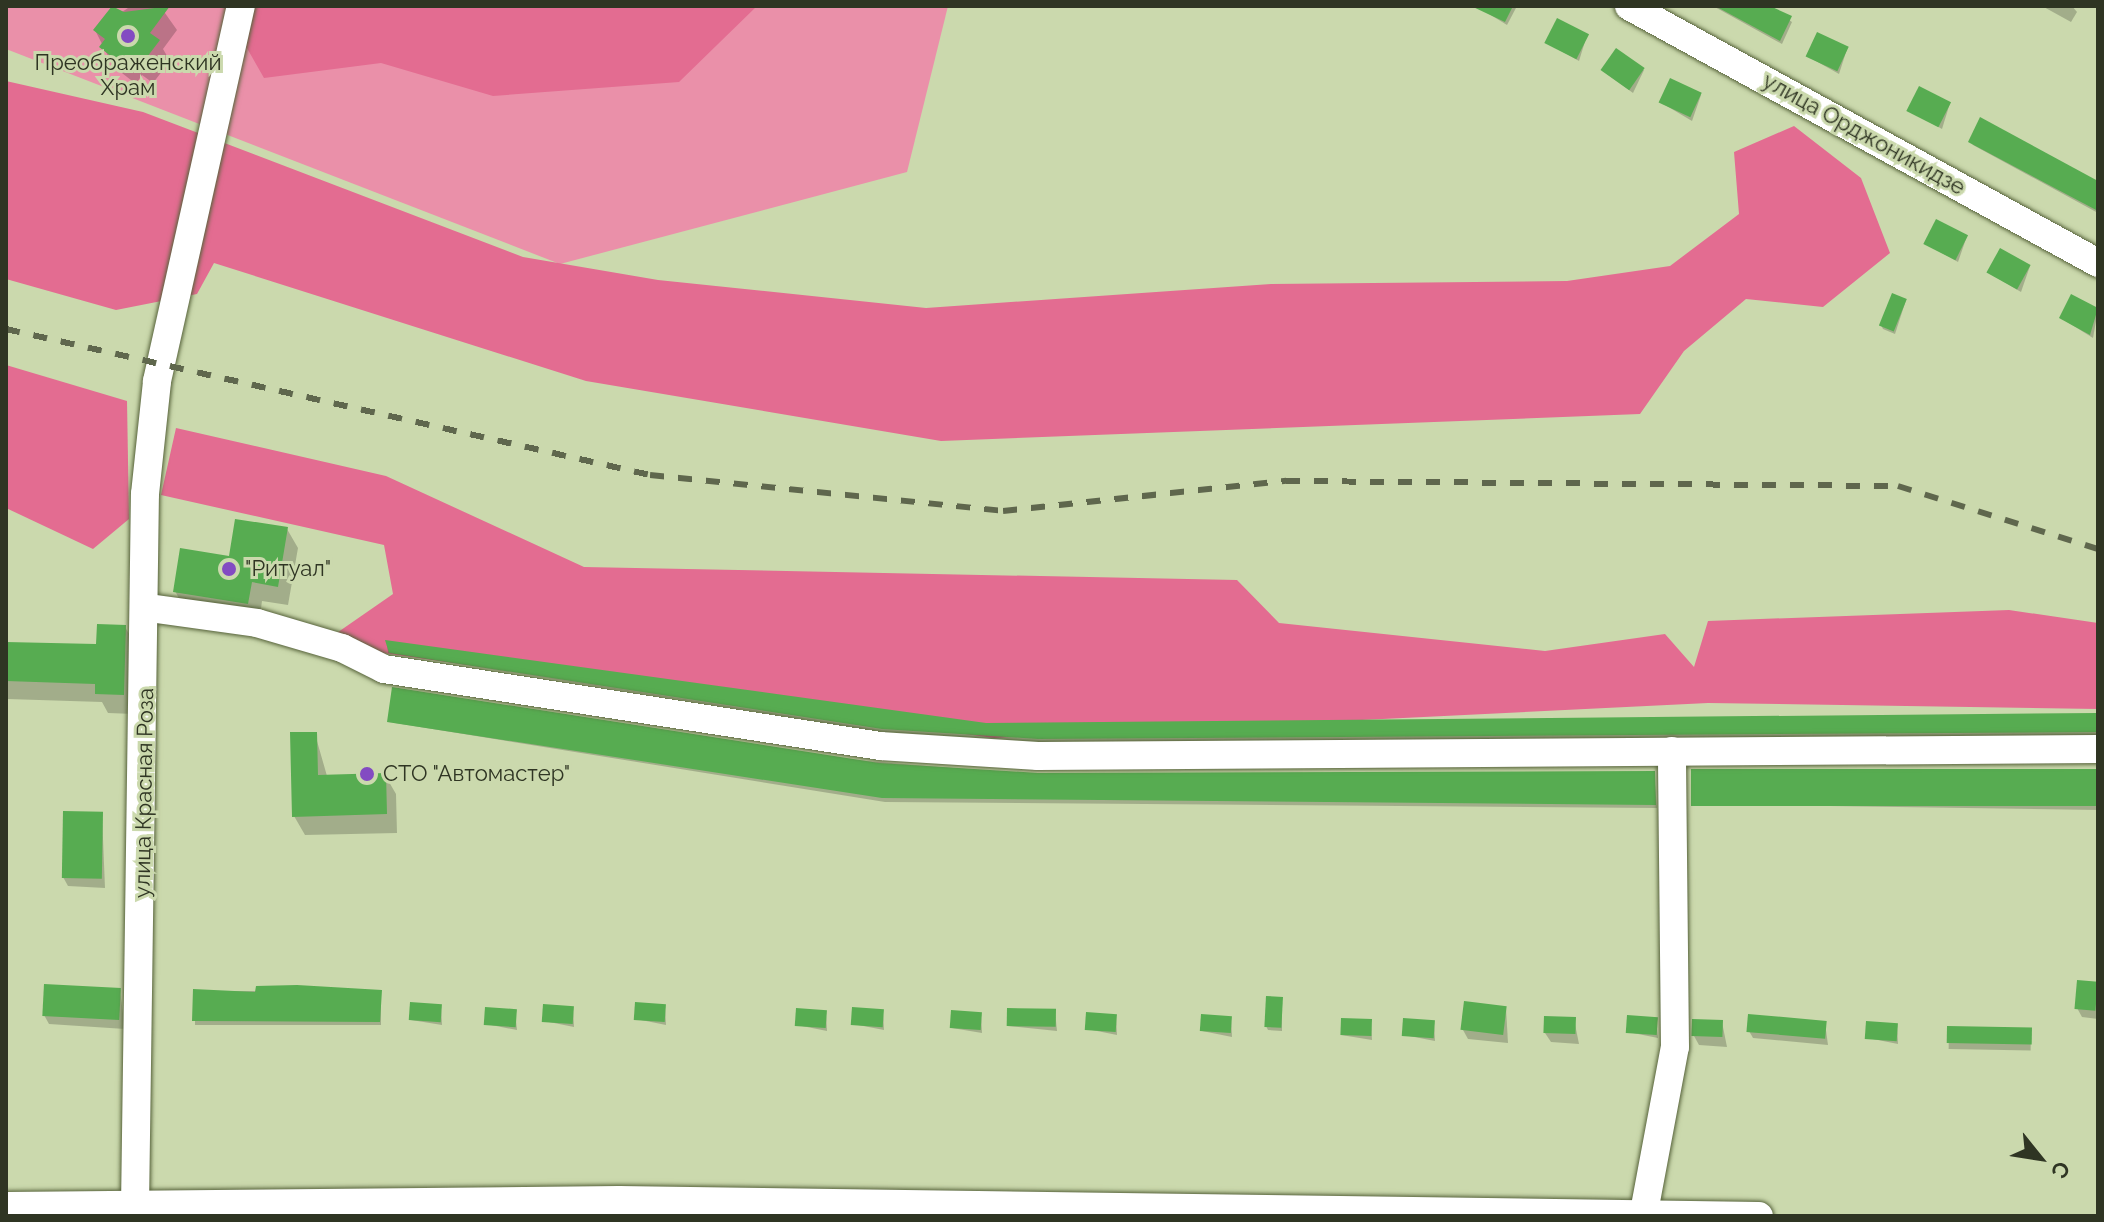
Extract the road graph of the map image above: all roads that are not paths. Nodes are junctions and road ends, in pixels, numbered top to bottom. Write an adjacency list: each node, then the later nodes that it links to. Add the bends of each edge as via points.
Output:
1 (241, 6): 4 (street, улица Красная Роза, via 157,381 145,494)
2 (1629, 6): 3 (street, улица Орджоникидзе)
3 (2098, 263)
4 (149, 608): 6 (street, via 257,623 342,648 384,669 880,746 1038,756); 8 (street, улица Красная Роза)
5 (2098, 749): 6 (street)
6 (1672, 751): 11 (street, via 1675,1047)
7 (6, 1206): 8 (street)
8 (135, 1207): 9 (street)
9 (618, 1208): 10 (street)
10 (1568, 1212): 11 (street)
11 (1644, 1212): 12 (street)
12 (1759, 1216)

